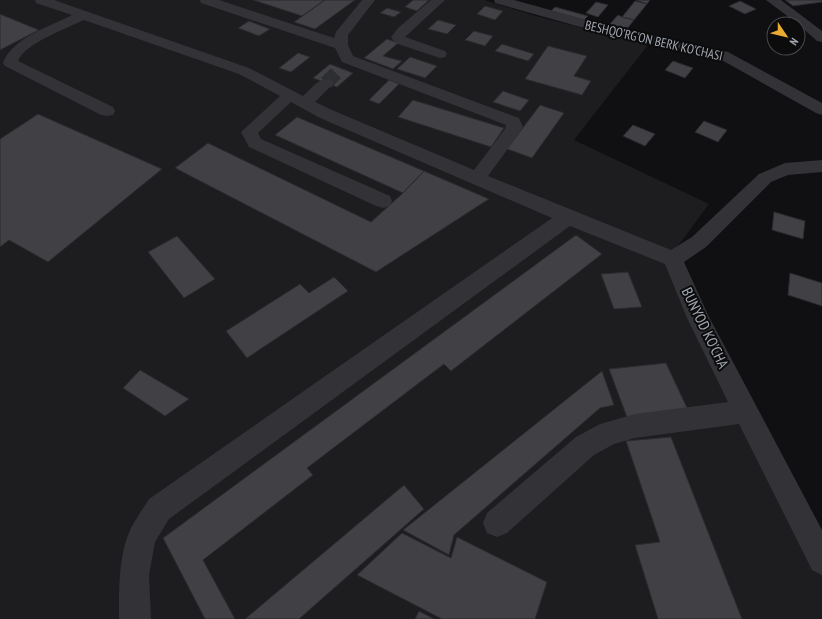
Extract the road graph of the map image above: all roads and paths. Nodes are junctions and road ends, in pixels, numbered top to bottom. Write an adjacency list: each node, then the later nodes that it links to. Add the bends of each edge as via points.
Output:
1 (42, 0): 8 (street)
2 (206, 0): 11 (street)
3 (369, 0): 11 (street, via 341,35)
4 (439, 0): 10 (street, via 398,37 400,40)
5 (500, 0): 7 (street, BESHQO'RG'ON BERK KO'CHASI)
6 (772, 0): 9 (street)
7 (546, 6): 16 (street, BESHQO'RG'ON BERK KO'CHASI, via 596,27 723,55)
8 (83, 15): 12 (street, via 25,44); 14 (street, via 244,71)
9 (822, 38)
10 (440, 54)
11 (343, 58): 18 (street, via 513,122 515,127 512,132)
12 (5, 66): 15 (street)
13 (326, 83): 14 (street)
14 (298, 99): 18 (street, via 326,114); 19 (street, via 249,132 255,143)
15 (107, 110)
16 (822, 110)
17 (822, 166): 21 (street, via 785,169 765,178 698,242)
18 (477, 178): 20 (street)
19 (383, 201)
20 (568, 217): 21 (street); 25 (street, via 159,509 140,545 134,575)
21 (673, 259): 22 (street, BUNYOD KO'CHA, via 698,318)
22 (746, 411): 23 (street, via 634,426 609,433 585,446); 24 (street, BUNYOD KO'CHA)
23 (497, 523)
24 (822, 560)
25 (135, 619)

